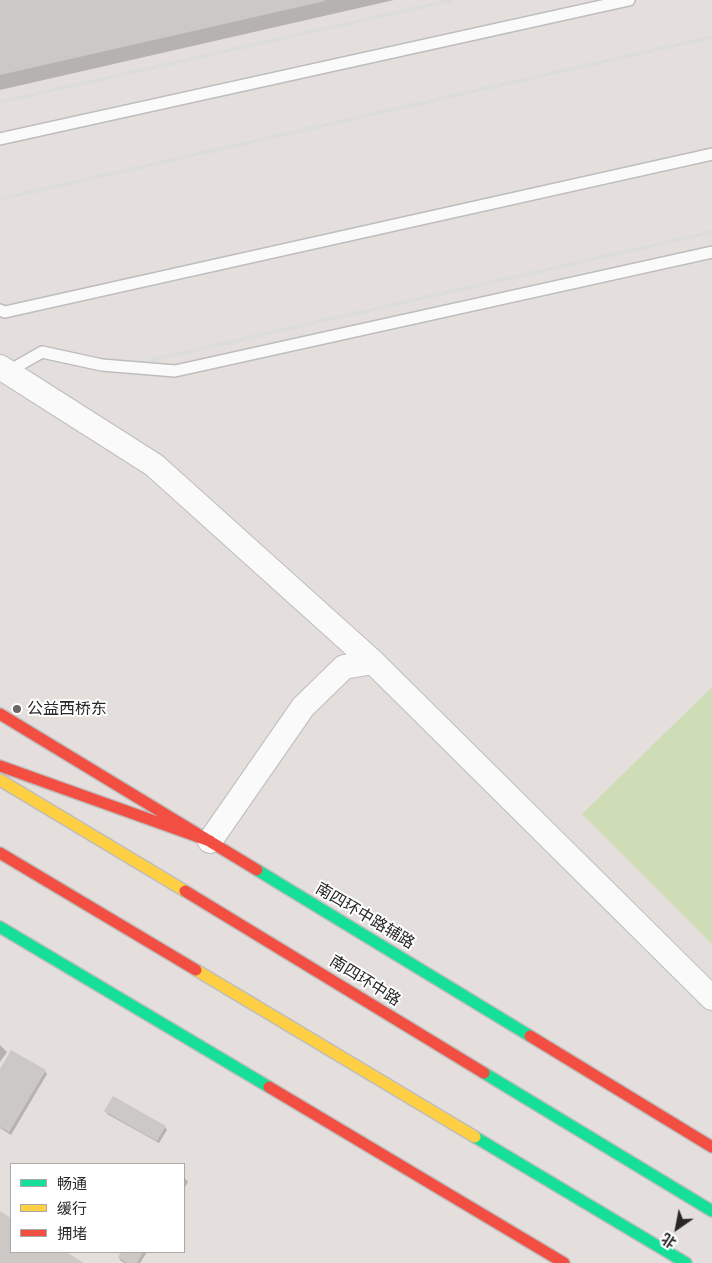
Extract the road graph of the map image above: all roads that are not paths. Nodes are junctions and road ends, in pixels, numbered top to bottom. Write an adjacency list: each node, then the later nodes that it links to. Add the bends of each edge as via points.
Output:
1 (629, 0): 2 (lane)
2 (0, 139)
3 (712, 154): 5 (lane, via 5,312)
4 (712, 252): 6 (lane, via 175,371 102,365 42,352)
5 (0, 310)
6 (4, 370): 7 (street, via 154,465)
7 (374, 662): 11 (street, via 344,667 302,707); 14 (street)
8 (0, 714): 11 (main road, 南四环中路辅路)
9 (0, 766): 11 (main road)
10 (0, 780): 16 (main road, 南四环中路)
11 (210, 841): 15 (main road, 南四环中路辅路)
12 (0, 853): 18 (main road)
13 (0, 927): 17 (main road)
14 (712, 998)
15 (712, 1146)
16 (712, 1211)
17 (564, 1263)
18 (686, 1263)

